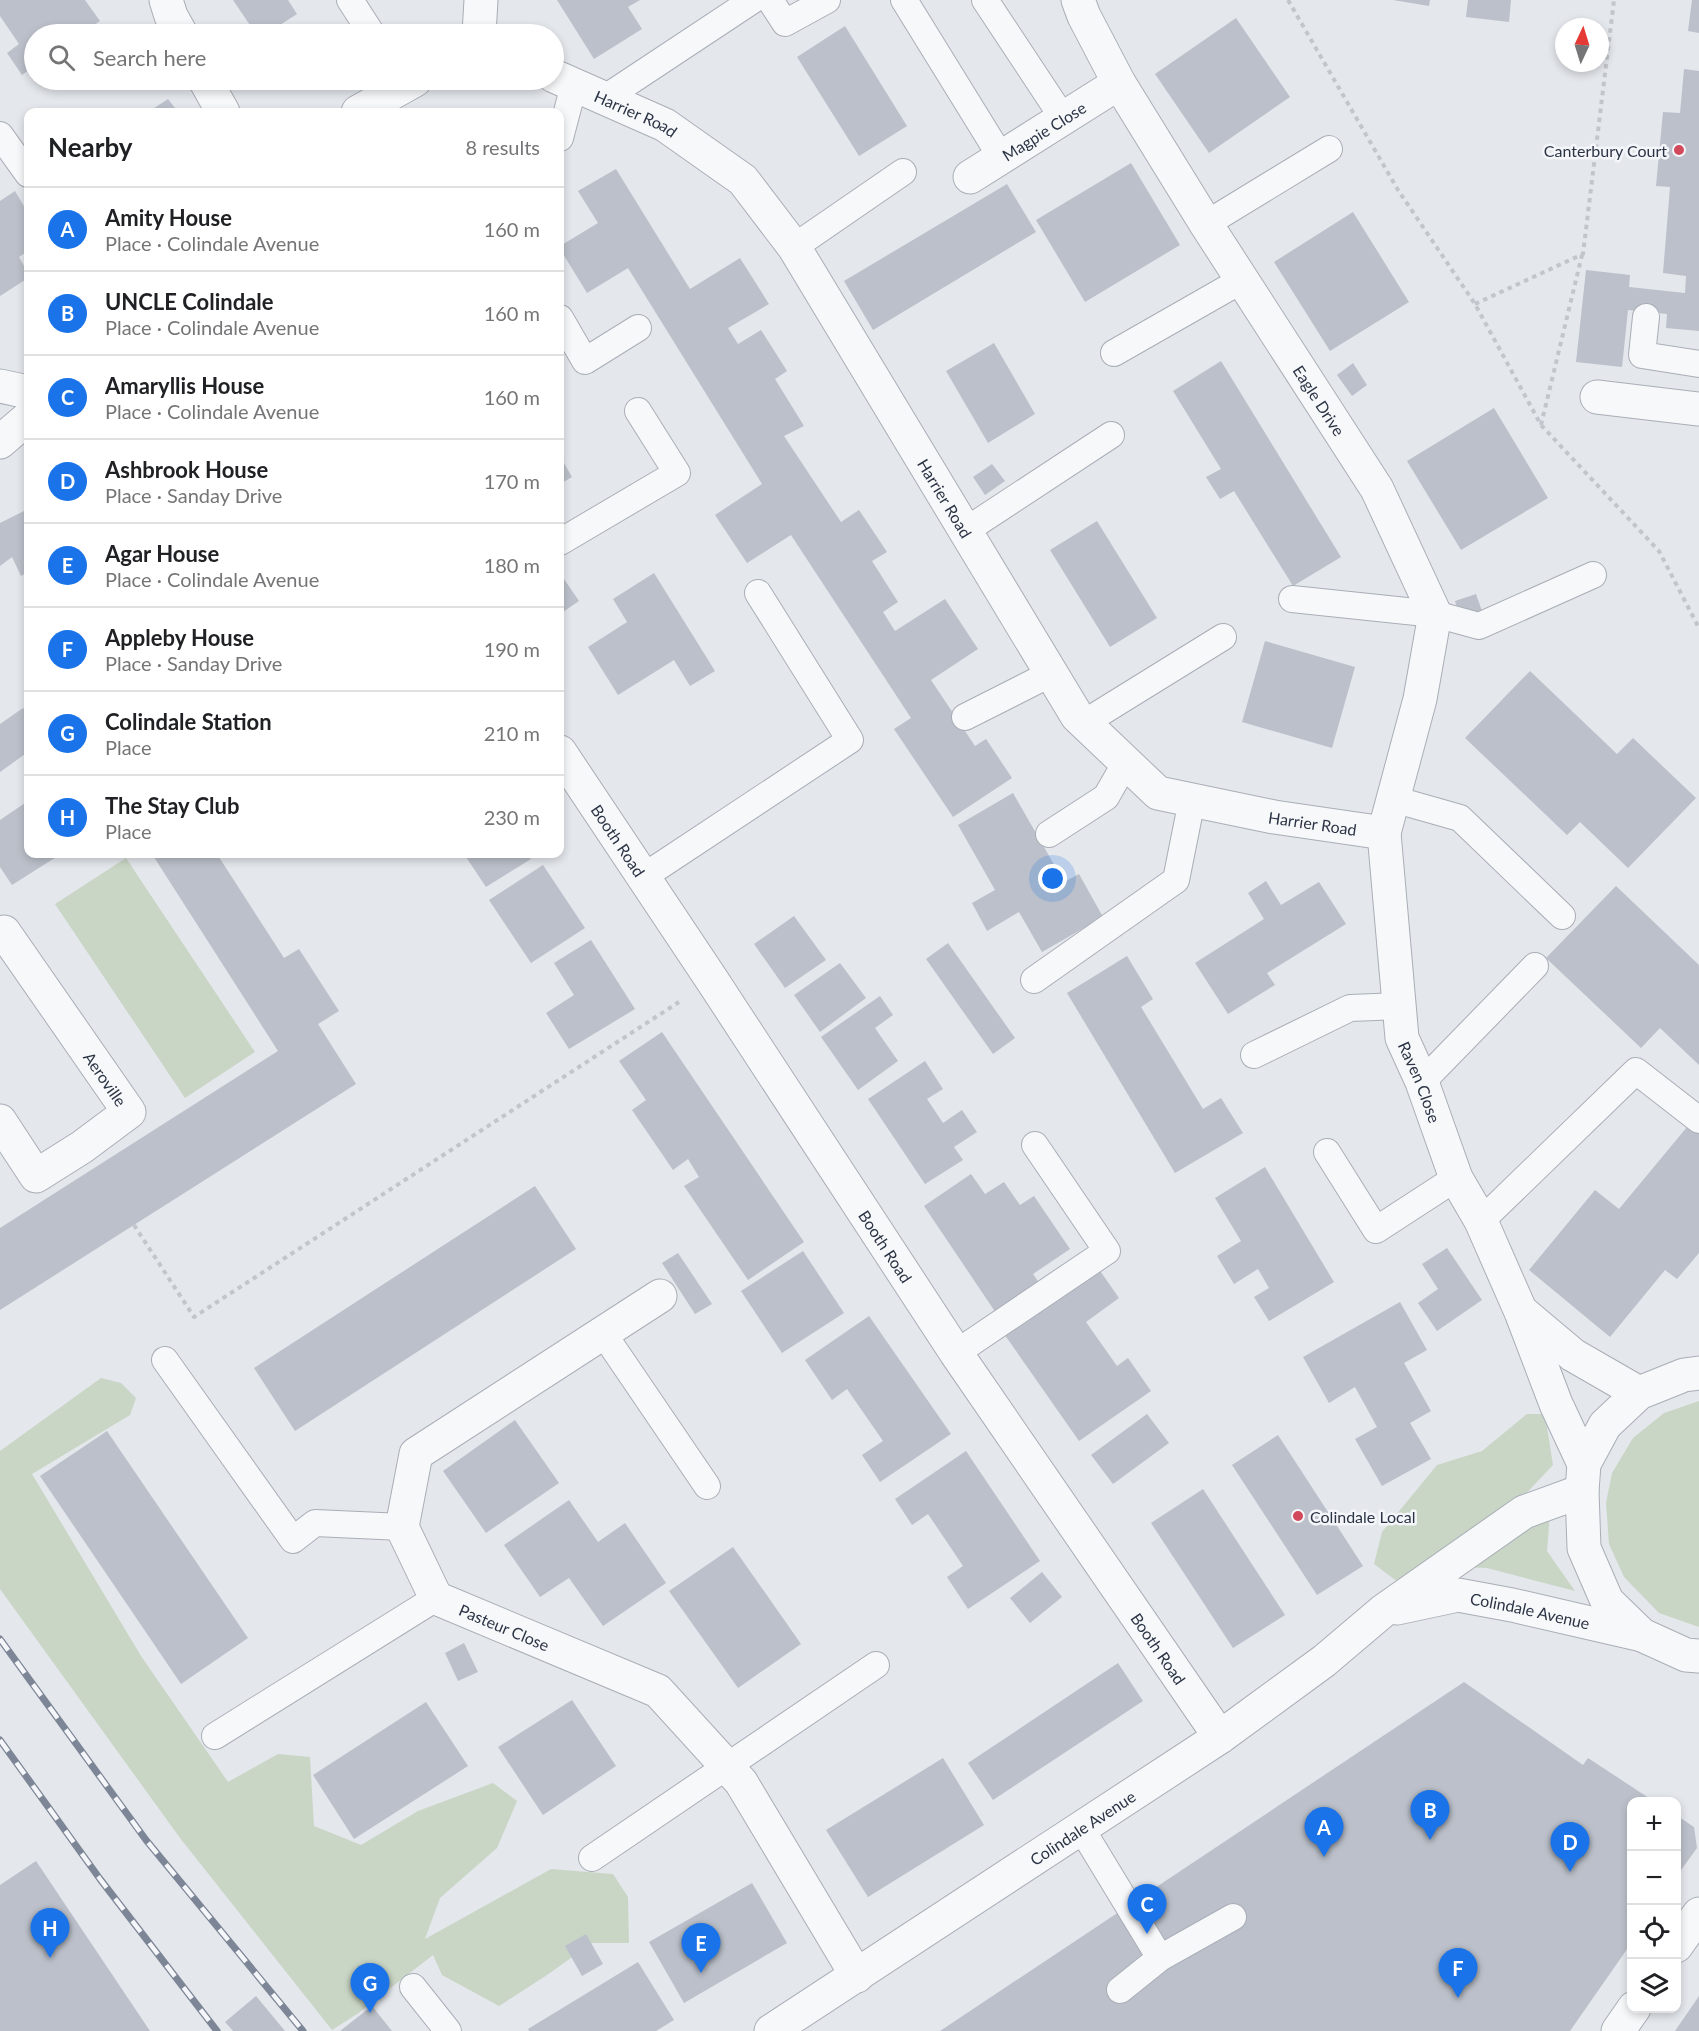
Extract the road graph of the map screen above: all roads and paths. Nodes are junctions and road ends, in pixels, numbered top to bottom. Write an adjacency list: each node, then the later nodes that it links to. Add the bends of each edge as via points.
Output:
1 (166, 0): 12 (street)
2 (350, 0): 13 (lane)
3 (481, 0): 14 (street)
4 (753, 0): 20 (lane)
5 (770, 0): 6 (lane, via 785,23)
6 (827, 0)
7 (904, 0): 27 (lane)
8 (985, 0): 24 (lane)
9 (1078, 0): 16 (street, Eagle Drive)
10 (1287, 0): 35 (path, via 1398,190)
11 (1614, 0): 33 (path)
12 (175, 24)
13 (366, 24)
14 (480, 24)
15 (564, 80): 20 (street, Harrier Road)
16 (1119, 83): 24 (street, Magpie Close); 31 (street, Eagle Drive)
17 (211, 90): 21 (street)
18 (393, 90): 22 (street)
19 (563, 90): 23 (lane)
20 (605, 98): 32 (street, Harrier Road, via 665,125 743,180)
21 (221, 108)
22 (364, 108)
23 (562, 108)
24 (1063, 118): 27 (street, Magpie Close)
25 (0, 135): 28 (lane)
26 (1329, 149): 31 (lane)
27 (1001, 157): 30 (street, Magpie Close)
28 (24, 168)
29 (903, 172): 32 (lane)
30 (970, 177)
31 (1206, 224): 34 (street, Eagle Drive)
32 (794, 247): 50 (street, Harrier Road)
33 (1583, 254): 35 (path); 47 (path)
34 (1242, 280): 39 (lane); 55 (street, Eagle Drive, via 1377,489)
35 (1475, 304): 47 (path)
36 (1646, 317): 40 (lane, via 1642,355)
37 (564, 325): 38 (lane, via 585,361)
38 (638, 328)
39 (1114, 352)
40 (1699, 364)
41 (0, 386): 42 (street)
42 (24, 391)
43 (1597, 397): 44 (street)
44 (1699, 409)
45 (638, 411): 51 (lane, via 677,472)
46 (24, 421): 49 (street)
47 (1541, 425): 56 (path, via 1659,551)
48 (1110, 435): 50 (lane)
49 (0, 442)
50 (965, 531): 58 (street, Harrier Road)
51 (564, 540)
52 (1593, 574): 55 (lane, via 1479,626)
53 (758, 593): 67 (lane, via 850,740)
54 (1292, 599): 55 (lane)
55 (1435, 614): 63 (street, via 1420,699)
56 (1699, 628)
57 (1223, 637): 60 (lane)
58 (1052, 673): 59 (lane); 60 (street, Harrier Road)
59 (965, 717)
60 (1084, 723): 62 (street, Harrier Road)
61 (564, 758): 67 (street, Booth Road)
62 (1126, 762): 64 (street, Harrier Road, via 1158,793); 66 (lane, via 1106,797)
63 (1393, 799): 65 (street); 68 (lane, via 1460,818)
64 (1192, 800): 65 (street, Harrier Road); 72 (lane, via 1176,880)
65 (1384, 833): 73 (street, Raven Close)
66 (1049, 834)
67 (643, 877): 71 (street, Booth Road)
68 (1562, 916)
69 (0, 934): 77 (street, Aeroville, via 4,932 129,1112 36,1176)
70 (1535, 966): 75 (lane)
71 (712, 980): 82 (path, via 194,1317); 86 (street, Booth Road)
72 (1034, 980)
73 (1400, 1006): 74 (lane, via 1350,1008); 75 (street, Raven Close, via 1402,1038)
74 (1254, 1055)
75 (1422, 1082): 80 (street, Raven Close)
76 (1699, 1119): 81 (lane, via 1636,1071)
77 (0, 1121)
78 (1035, 1145): 86 (lane, via 1107,1251)
79 (1327, 1152): 80 (lane, via 1376,1230)
80 (1456, 1178): 81 (street, Raven Close)
81 (1481, 1221): 84 (street, Raven Close)
82 (134, 1224)
83 (660, 1296): 85 (street)
84 (1521, 1312): 89 (street, Raven Close, via 1573,1354); 90 (street, Raven Close)
85 (603, 1333): 91 (lane); 92 (street, via 416,1454)
86 (956, 1353): 99 (street, Booth Road)
87 (165, 1360): 92 (lane, via 293,1540 315,1523)
88 (1699, 1373): 89 (street, via 1684,1374)
89 (1639, 1393): 90 (street, via 1605,1425)
90 (1583, 1478): 94 (street, Colindale Avenue, via 1524,1512); 95 (street, via 1584,1548 1607,1601)
91 (707, 1486)
92 (402, 1527): 93 (street)
93 (436, 1598): 98 (lane); 100 (street, Pasteur Close, via 658,1690)
94 (1383, 1611): 95 (street, Colindale Avenue, via 1458,1594); 99 (street, Colindale Avenue, via 1324,1661)
95 (1642, 1635): 96 (street)
96 (1695, 1659)
97 (876, 1665): 100 (lane)
98 (215, 1736)
99 (1220, 1737): 101 (street, Colindale Avenue)
100 (727, 1766): 102 (lane); 107 (street, Pasteur Close, via 741,1782)
101 (1081, 1828): 106 (lane); 107 (street, Colindale Avenue)
102 (592, 1858)
103 (1699, 1914): 105 (street)
104 (1233, 1917): 106 (lane)
105 (1681, 1940)
106 (1160, 1958): 109 (lane)
107 (857, 1976): 112 (street, Colindale Avenue)
108 (413, 1987): 111 (lane)
109 (1120, 1990)
110 (1631, 2013): 113 (street)
111 (447, 2031)
112 (771, 2031)
113 (1618, 2031)

